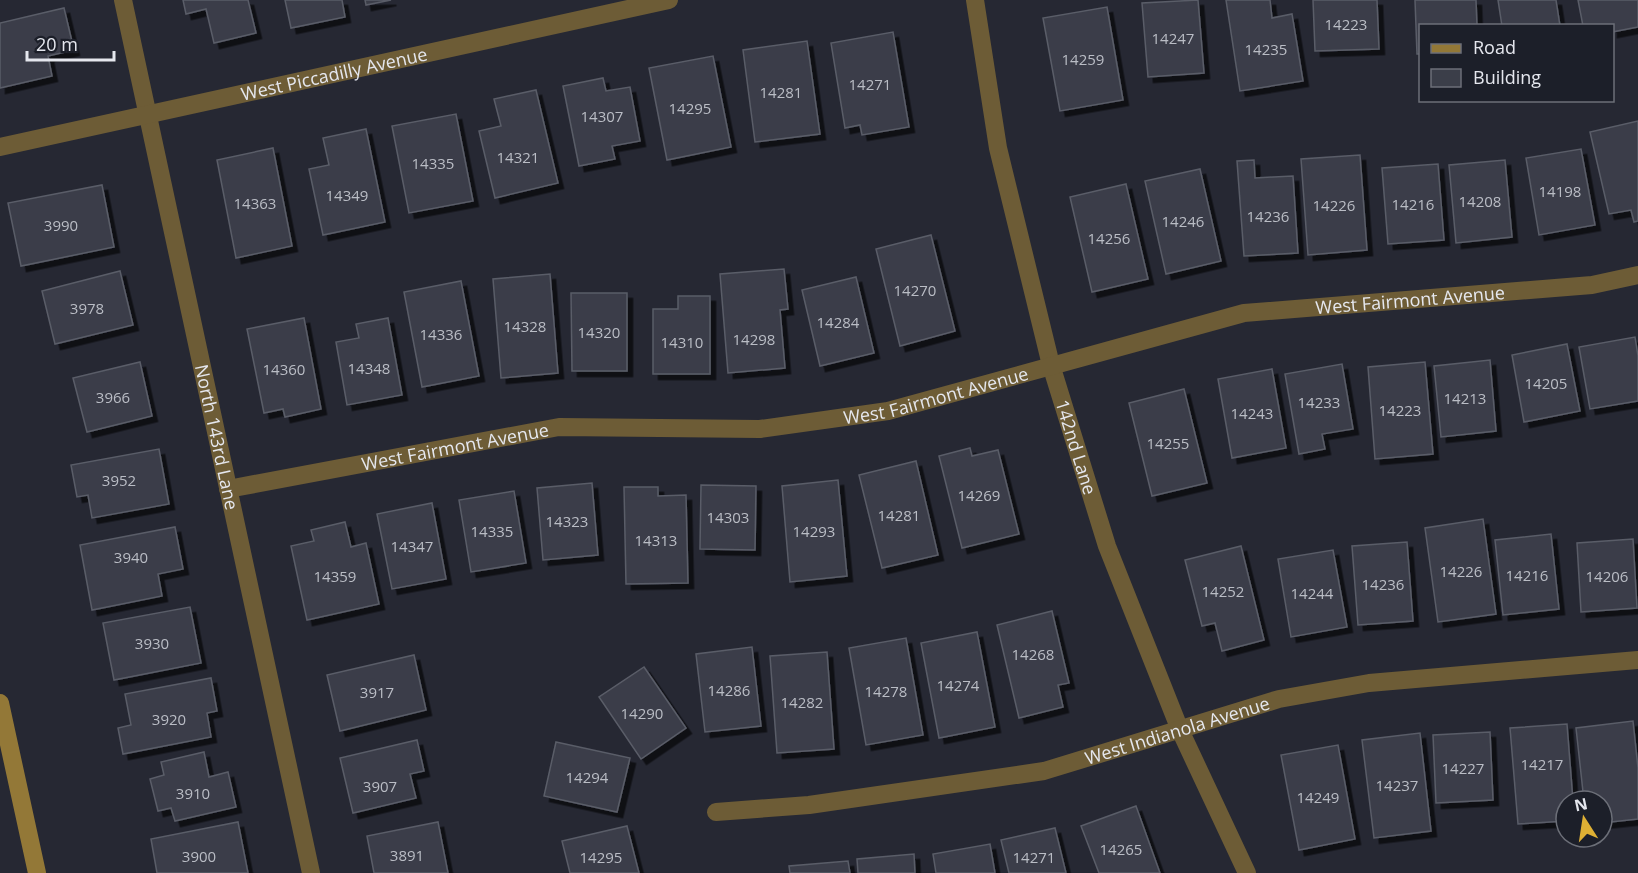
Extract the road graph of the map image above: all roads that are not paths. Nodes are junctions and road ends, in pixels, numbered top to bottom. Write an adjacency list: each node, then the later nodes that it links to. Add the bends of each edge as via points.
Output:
1 (123, 0): 4 (street, North 143rd Lane)
2 (669, 0): 4 (street, West Piccadilly Avenue)
3 (975, 0): 7 (street, 142nd Lane, via 998,148)
4 (147, 113): 5 (street, West Piccadilly Avenue); 8 (street, North 143rd Lane)
5 (0, 147)
6 (1638, 275): 7 (street, West Fairmont Avenue, via 1592,285 1245,313)
7 (1050, 365): 8 (street, West Fairmont Avenue, via 876,412 760,429 559,427); 11 (street, 142nd Lane, via 1107,546)
8 (228, 489): 14 (street, North 143rd Lane)
9 (1638, 660): 11 (street, West Indianola Avenue, via 1370,683 1278,699)
10 (0, 703): 13 (main road)
11 (1180, 730): 12 (street, West Indianola Avenue, via 1044,771 809,805); 15 (street, 142nd Lane)
12 (716, 812)
13 (37, 873)
14 (311, 873)
15 (1247, 873)

